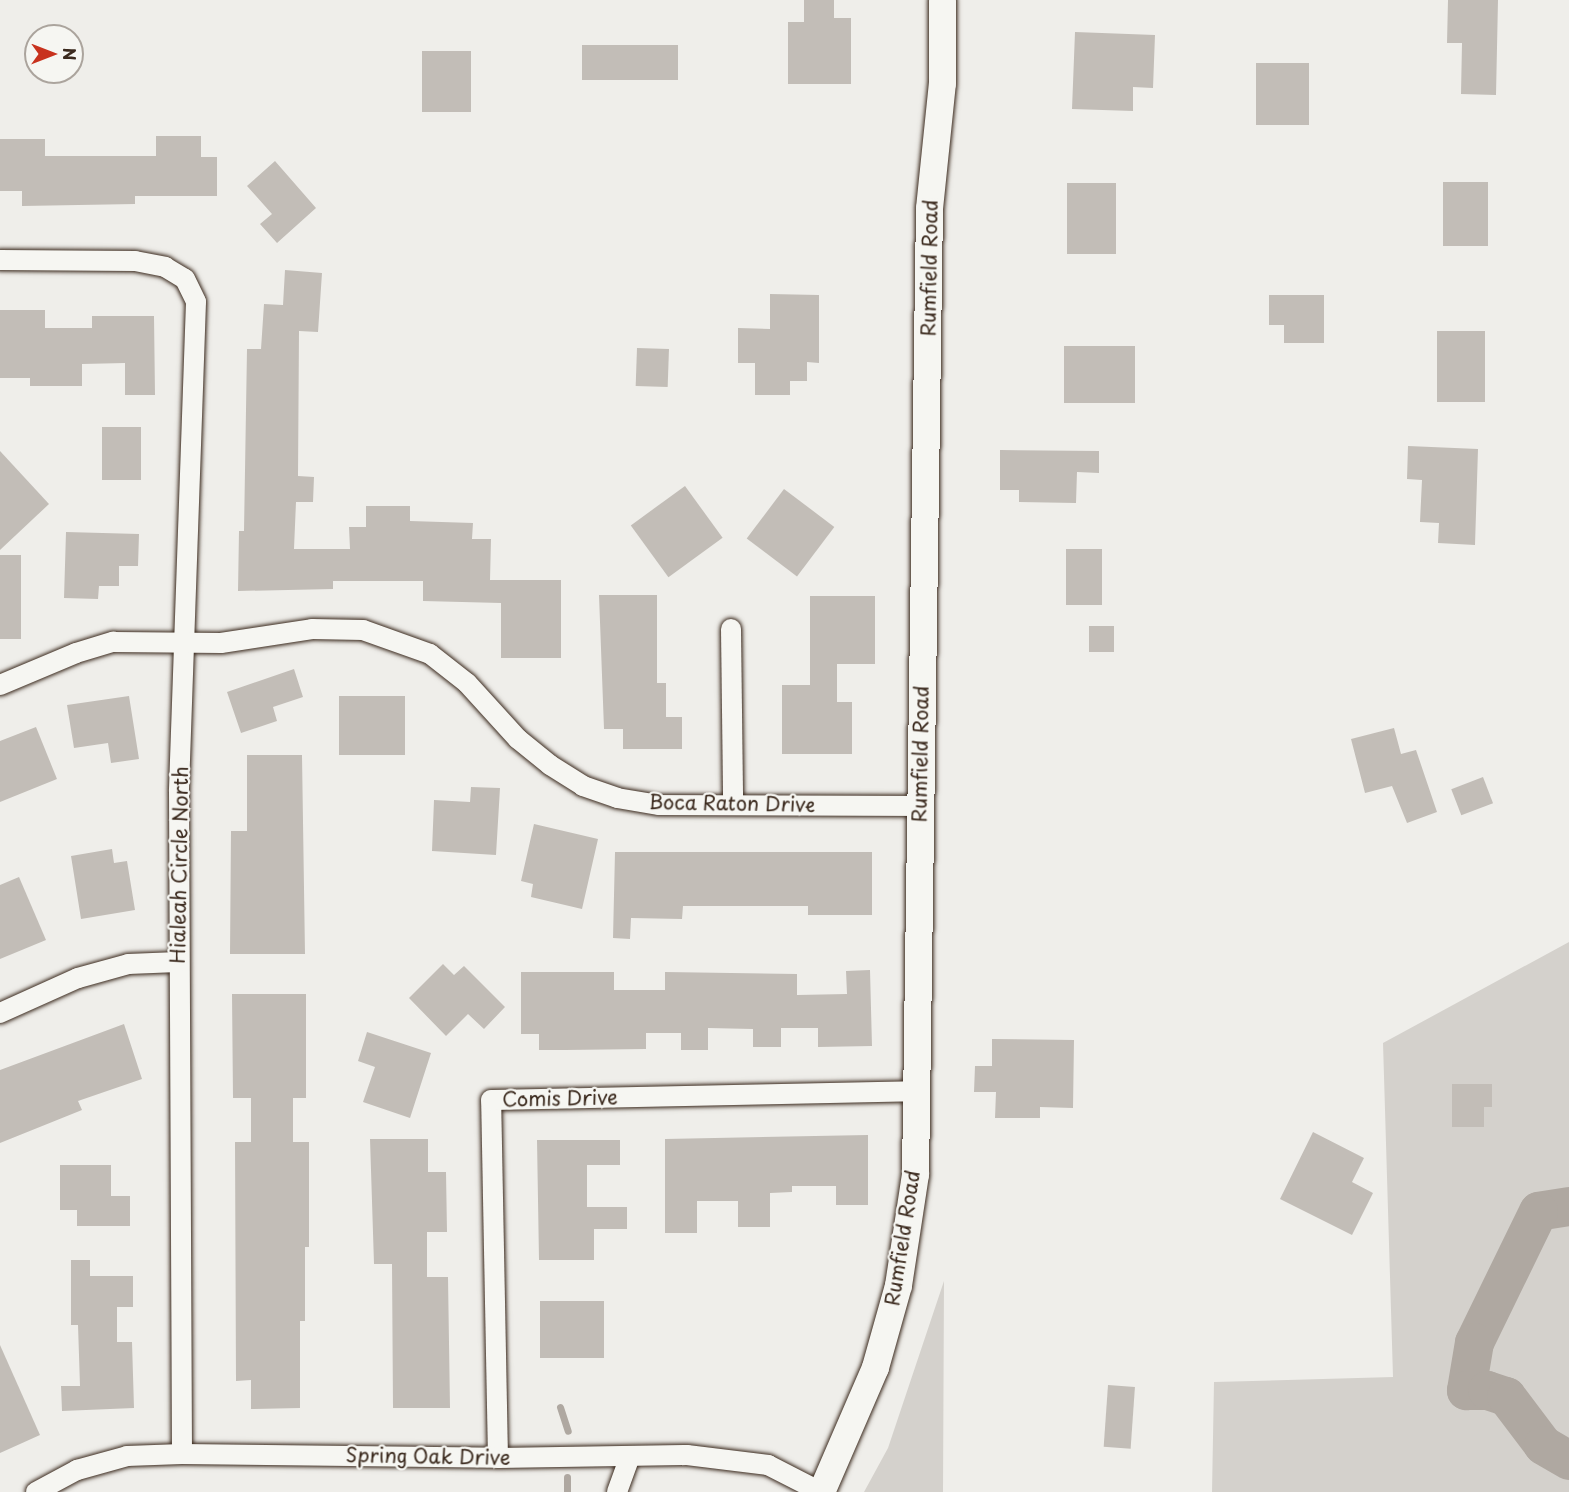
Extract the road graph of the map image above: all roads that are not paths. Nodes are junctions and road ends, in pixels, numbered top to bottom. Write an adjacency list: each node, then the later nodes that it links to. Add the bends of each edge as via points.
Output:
1 (942, 0): 7 (main road, Rumfield Road, via 942,83 929,208)
2 (0, 260): 4 (street, Hialeah Circle North, via 135,261 165,267 185,279 196,302 196,341)
3 (732, 629): 6 (street)
4 (183, 642): 5 (street, Boca Raton Drive, via 113,642 76,652); 6 (street, Boca Raton Drive, via 244,641 312,629 363,630 430,654 467,682 518,740 583,786 659,805); 8 (street, Hialeah Circle North)
5 (0, 685)
6 (733, 805): 7 (street, Boca Raton Drive)
7 (919, 806): 10 (main road, Rumfield Road)
8 (178, 962): 9 (street, via 128,964 78,978); 11 (street, Hialeah Circle North)
9 (0, 1013)
10 (916, 1091): 13 (street, Comis Drive, via 491,1100); 16 (main road, Rumfield Road, via 915,1174 898,1285 875,1367)
11 (182, 1454): 13 (street, Spring Oak Drive); 14 (street, Spring Oak Drive, via 127,1456 76,1470)
12 (630, 1456): 13 (street, Spring Oak Drive); 15 (street); 16 (street, Spring Oak Drive, via 733,1458 768,1465)
13 (498, 1458)
14 (36, 1492)
15 (617, 1492)
16 (821, 1492)

